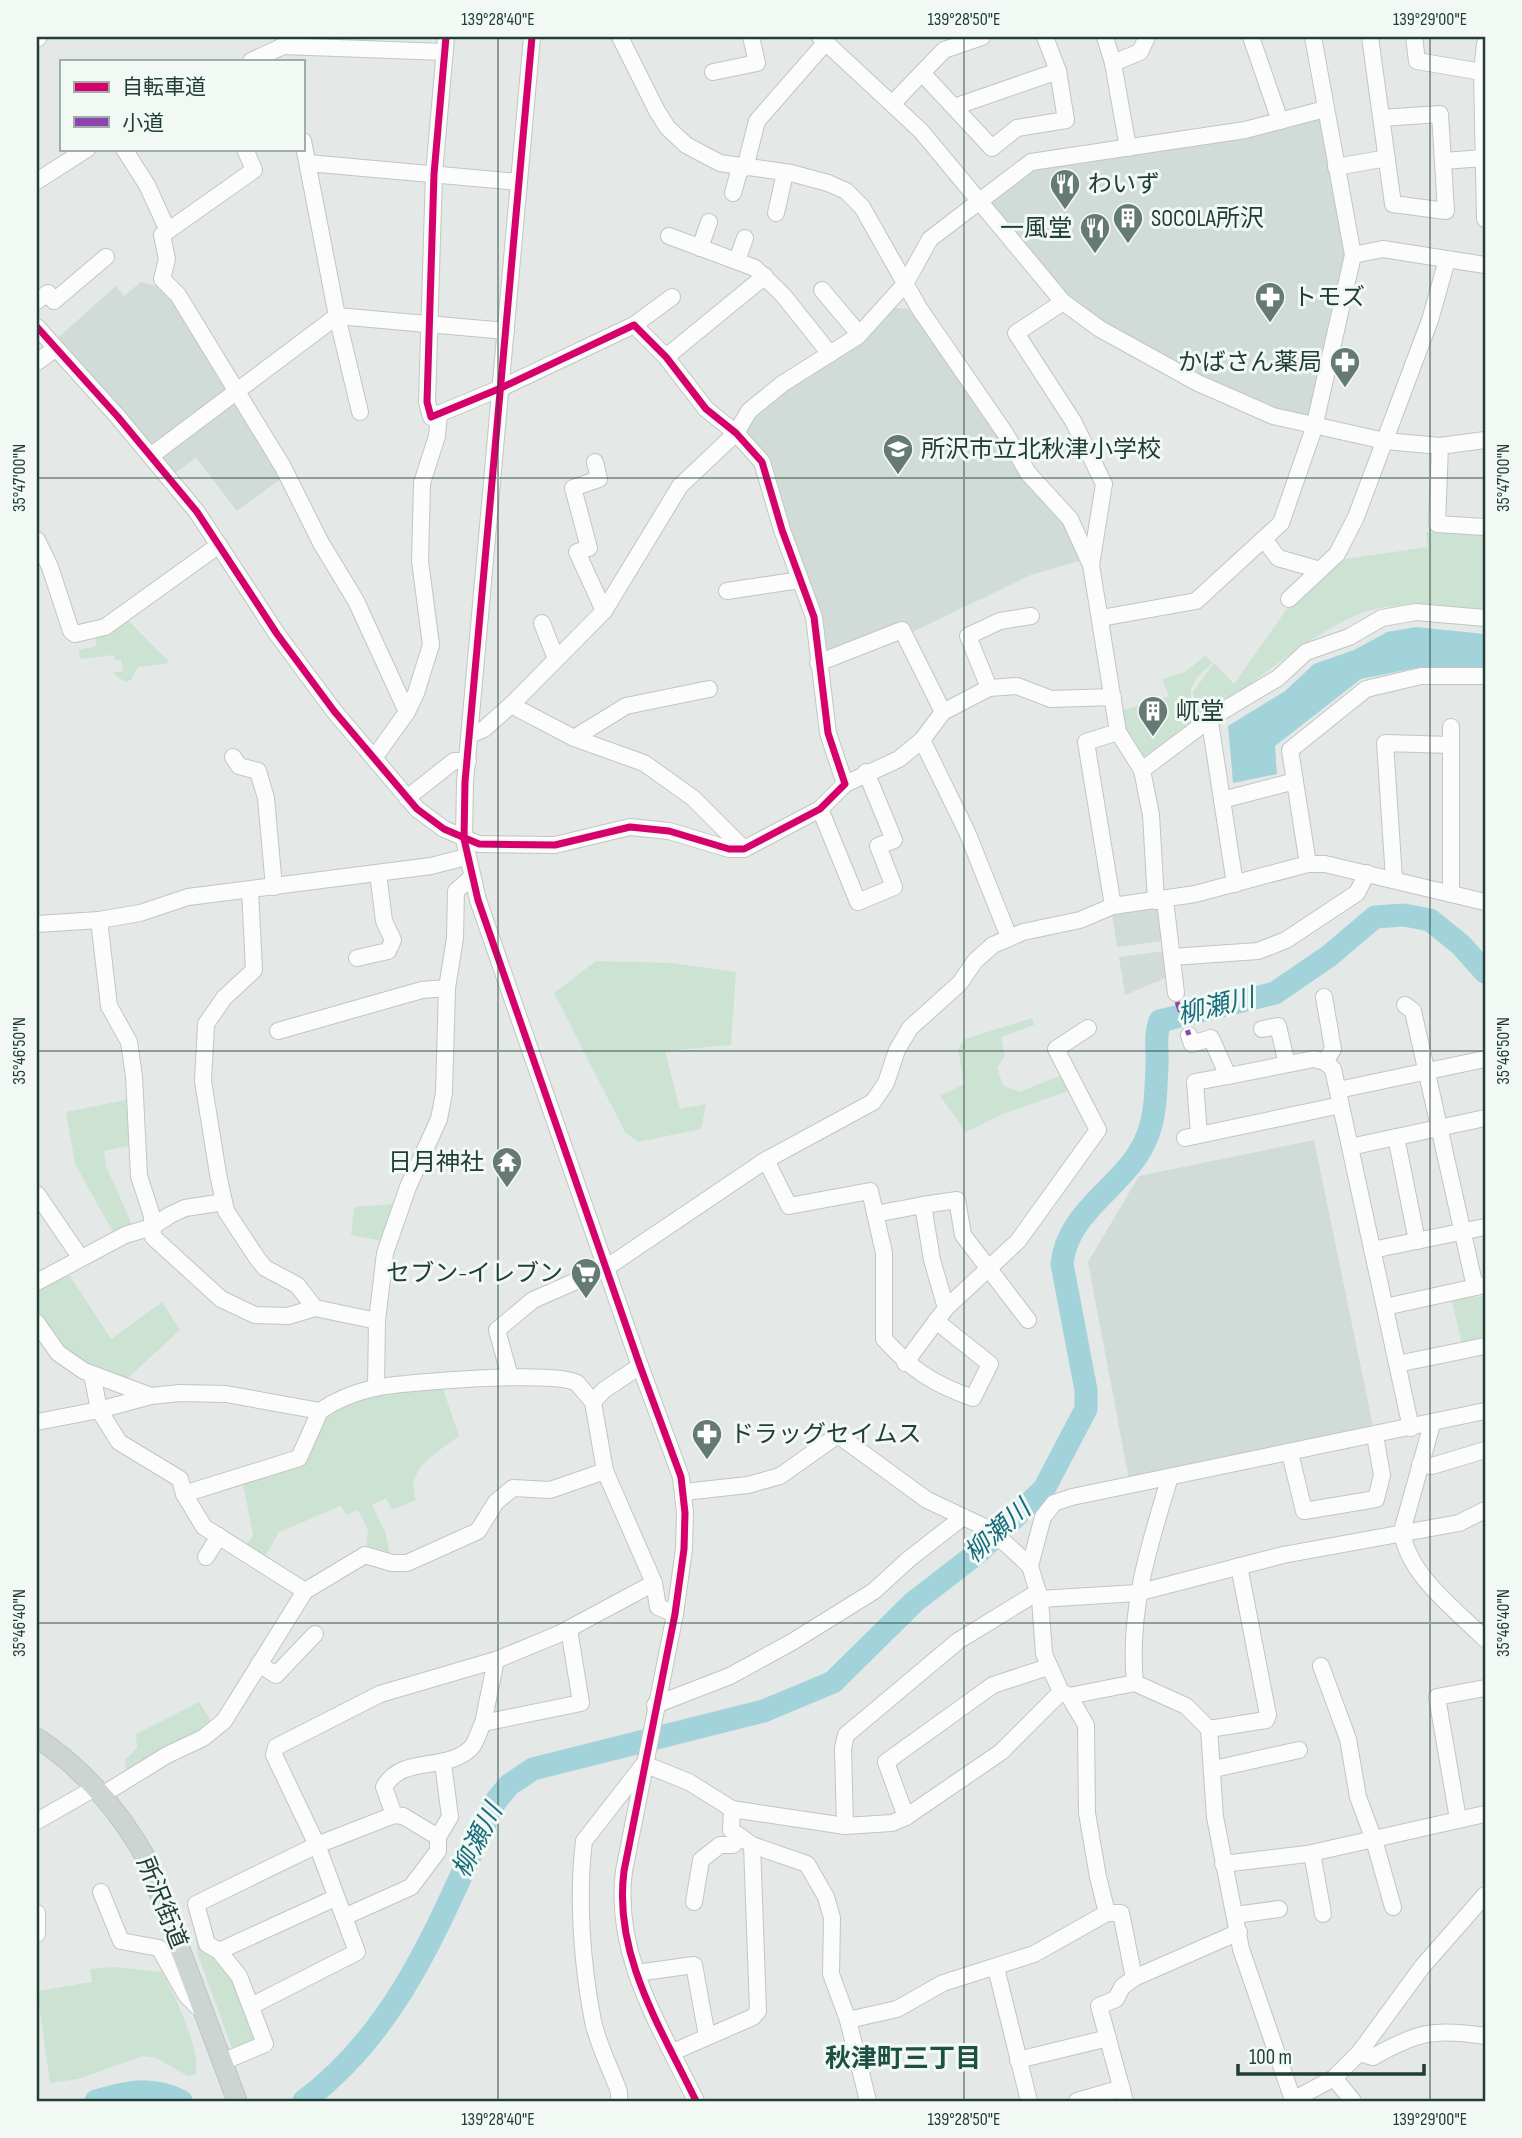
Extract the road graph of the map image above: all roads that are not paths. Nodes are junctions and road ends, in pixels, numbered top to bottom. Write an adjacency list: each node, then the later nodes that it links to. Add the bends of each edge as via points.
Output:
1 (302, 37): 16 (street)
2 (532, 37): 42 (street)
3 (620, 37): 38 (street, via 667,127 702,155)
4 (751, 37): 20 (street, via 757,63)
5 (982, 37): 22 (street, via 944,50)
6 (1045, 37): 19 (street)
7 (1105, 37): 18 (street)
8 (1147, 37): 18 (street, via 1140,52)
9 (1251, 37): 27 (street)
10 (1313, 37): 25 (street)
11 (1370, 37): 26 (street)
12 (1414, 37): 21 (street, via 1418,61)
13 (823, 40): 23 (street); 38 (street, via 757,121)
14 (1485, 44): 21 (street)
15 (445, 45): 16 (street); 40 (street)
16 (284, 54): 17 (street)
17 (256, 60)
18 (1114, 63): 29 (street)
19 (1058, 71): 24 (street); 24 (street, via 1066,120 1017,128 992,148)
20 (713, 72)
21 (1482, 72): 34 (street)
22 (922, 73): 23 (street); 24 (street)
23 (893, 103): 45 (street)
24 (954, 107)
25 (1325, 109): 27 (street); 37 (street)
26 (1381, 118): 33 (street); 35 (street, via 1440,114)
27 (1280, 121): 29 (street)
28 (304, 146): 36 (street)
29 (1128, 148): 45 (street, via 1031,162)
30 (85, 150): 41 (street)
31 (125, 150): 49 (street)
32 (245, 150): 49 (street, via 254,170)
33 (1387, 158): 35 (street, via 1394,204 1446,211); 37 (street)
34 (1484, 158): 35 (street); 44 (street)
35 (1443, 161)
36 (307, 163): 40 (street); 64 (street)
37 (1336, 167): 53 (street)
38 (742, 168): 39 (street); 43 (street)
39 (785, 173): 46 (street); 59 (street, via 846,191 878,230)
40 (434, 174): 42 (street); 65 (street)
41 (37, 181)
42 (519, 182): 68 (street)
43 (733, 193)
44 (1485, 197): 47 (street)
45 (977, 201): 59 (street, via 930,239); 63 (street)
46 (776, 213)
47 (1485, 219)
48 (709, 222): 52 (street)
49 (168, 231): 75 (street, via 162,235 167,259 162,279 178,295)
50 (669, 236): 52 (street)
51 (745, 238): 56 (street)
52 (699, 248): 56 (street)
53 (1353, 255): 55 (street, via 1383,249); 78 (street)
54 (106, 257): 62 (street, via 54,301 48,293)
55 (1447, 260): 57 (street); 81 (street)
56 (737, 261): 58 (street)
57 (1485, 265)
58 (765, 276): 71 (street); 72 (street)
59 (905, 284): 69 (street); 89 (street, via 1028,473 1070,519)
60 (822, 290): 69 (street)
61 (673, 297): 66 (street)
62 (37, 301)
63 (1063, 302): 78 (street, via 1100,329 1198,383 1273,416); 89 (street, via 1016,333 1073,421 1104,484)
64 (337, 316): 65 (street); 75 (street); 76 (street)
65 (429, 325): 68 (street); 77 (street, via 427,402 431,417)
66 (634, 326): 72 (street); 74 (street)
67 (37, 327): 70 (street)
68 (506, 331): 74 (street)
69 (859, 334): 71 (street)
70 (55, 349): 73 (street); 83 (street)
71 (830, 354): 79 (street, via 749,411)
72 (666, 357): 79 (street, via 706,409)
73 (37, 362)
74 (501, 388): 77 (street); 112 (street)
75 (236, 391): 83 (street); 107 (street, via 356,600)
76 (360, 412)
77 (439, 414): 107 (street, via 438,436 422,484 420,561 431,645)
78 (1314, 428): 81 (street); 86 (street, via 1281,523)
79 (736, 433): 92 (street, via 762,462); 95 (street, via 680,486)
80 (1485, 440): 82 (street)
81 (1385, 442): 82 (street); 91 (street, via 1356,517 1337,554)
82 (1440, 446): 85 (street, via 1437,524)
83 (152, 456): 88 (street)
84 (595, 462): 95 (street, via 599,479 573,488 589,548 577,552)
85 (1485, 527)
86 (1264, 539): 91 (street, via 1278,558); 97 (street, via 1196,601)
87 (37, 540): 90 (street)
88 (219, 545): 90 (street, via 105,627 75,634); 117 (street, via 277,634)
89 (1091, 565): 97 (street)
90 (43, 569)
91 (1320, 570): 94 (street)
92 (800, 580): 93 (street); 101 (street, via 814,617)
93 (727, 591)
94 (1289, 599)
95 (604, 611): 100 (street)
96 (1031, 616): 103 (street, via 1000,621 968,636)
97 (1101, 618): 105 (street)
98 (1485, 618): 109 (street, via 1416,612 1382,618 1349,637 1306,652 1278,678)
99 (542, 623): 100 (street)
100 (556, 659): 106 (street)
101 (818, 663): 108 (street, via 902,630); 122 (street, via 828,733)
102 (1485, 676): 121 (street, via 1421,676 1366,689 1290,750)
103 (989, 688): 105 (street, via 1017,686 1051,699); 108 (street)
104 (709, 689): 113 (street, via 626,706)
105 (1113, 697): 111 (street)
106 (511, 705): 112 (street); 113 (street)
107 (407, 712): 117 (street)
108 (943, 712): 114 (street)
109 (1210, 722): 119 (street); 124 (street)
110 (1451, 727): 115 (street)
111 (1118, 732): 119 (street); 140 (street, via 1086,742)
112 (470, 735): 118 (street)
113 (574, 738): 127 (street, via 644,763 693,799)
114 (922, 740): 120 (street, via 899,759); 143 (street, via 967,832)
115 (1451, 745): 133 (street, via 1385,743); 137 (street)
116 (233, 757): 135 (street, via 239,765 258,771 266,798)
117 (374, 758): 123 (street)
118 (467, 761): 123 (street, via 454,761); 126 (street)
119 (1142, 771): 138 (street)
120 (866, 772): 122 (street); 125 (street, via 894,840 878,846 894,887 858,902)
121 (1295, 781): 124 (street); 129 (street)
122 (845, 785): 125 (street)
123 (407, 798): 126 (street, via 430,822)
124 (1222, 800): 134 (street)
125 (820, 809): 127 (street)
126 (464, 839): 127 (street, via 479,844 555,845 630,827); 128 (street)
127 (744, 849)
128 (466, 857): 130 (street); 132 (street)
129 (1308, 864): 131 (street); 134 (street)
130 (378, 873): 135 (street); 145 (street, via 384,921 393,940 388,951)
131 (1367, 873): 133 (street); 144 (street, via 1357,893 1286,940 1258,951)
132 (471, 878): 146 (street, via 456,891); 176 (street)
133 (1394, 879): 137 (street)
134 (1235, 884): 138 (street)
135 (274, 887): 136 (street)
136 (250, 890): 141 (street, via 188,897); 166 (street, via 254,971 224,998 204,1035 203,1081)
137 (1451, 894): 139 (street)
138 (1161, 901): 140 (street); 144 (street)
139 (1485, 902)
140 (1113, 906): 143 (street, via 1080,920)
141 (99, 920): 142 (street); 169 (street, via 109,1006 129,1042 139,1176)
142 (37, 924)
143 (1009, 937): 164 (street, via 986,950 960,983 910,1028 873,1101)
144 (1172, 957): 147 (street)
145 (357, 958)
146 (447, 988): 152 (street, via 422,990); 183 (street, via 442,1105 393,1225)
147 (1176, 993)
148 (1324, 998): 155 (street, via 1333,1049)
149 (1405, 1005): 157 (street, via 1413,1012)
150 (1088, 1028): 175 (street, via 1056,1049 1098,1130 1018,1241)
151 (1262, 1029): 156 (street, via 1278,1026)
152 (278, 1031)
153 (1189, 1035): 158 (street, via 1192,1044 1211,1038)
154 (1485, 1059): 157 (street)
155 (1325, 1062): 156 (street, via 1314,1059); 159 (street, via 1333,1069)
156 (1287, 1064): 158 (street)
157 (1427, 1072): 159 (street); 161 (street)
158 (1228, 1076): 159 (street, via 1195,1082 1192,1136)
159 (1339, 1098): 163 (street)
160 (1485, 1118): 161 (street)
161 (1441, 1128): 162 (street); 171 (street)
162 (1396, 1137): 163 (street); 172 (street)
163 (1350, 1147): 173 (street)
164 (766, 1160): 168 (street, via 789,1206 870,1191); 176 (street)
165 (37, 1194): 174 (street)
166 (224, 1202): 169 (street, via 185,1208); 181 (street, via 265,1268 297,1286)
167 (923, 1205): 168 (street); 175 (street, via 957,1200 963,1235); 179 (street)
168 (875, 1214): 187 (street, via 884,1253 884,1339)
169 (152, 1227): 174 (street); 181 (street, via 153,1237 221,1299 266,1317)
170 (1485, 1227): 171 (street)
171 (1463, 1231): 172 (street); 178 (street)
172 (1417, 1241): 173 (street)
173 (1373, 1250): 180 (street)
174 (80, 1257): 177 (street)
175 (988, 1267): 179 (street); 182 (street)
176 (606, 1268): 189 (street); 191 (street, via 533,1300 497,1330)
177 (37, 1282)
178 (1480, 1286): 180 (street)
179 (946, 1307): 184 (street)
180 (1385, 1307): 188 (street)
181 (315, 1308): 183 (street)
182 (1028, 1320)
183 (377, 1321): 192 (street)
184 (936, 1321): 187 (street); 187 (street, via 990,1364 973,1398 936,1385)
185 (37, 1323): 190 (street, via 58,1353)
186 (1485, 1346): 188 (street)
187 (905, 1363)
188 (1397, 1364): 200 (street)
189 (640, 1366): 194 (street); 207 (street)
190 (92, 1374): 193 (street); 195 (street)
191 (510, 1377): 192 (street); 194 (street, via 573,1380)
192 (376, 1388): 196 (street, via 340,1398)
193 (151, 1396): 195 (street); 196 (street, via 226,1394)
194 (593, 1402): 205 (street)
195 (99, 1410): 198 (street); 208 (street, via 118,1442 180,1479)
196 (320, 1411): 208 (street, via 299,1458)
197 (1485, 1411): 199 (street)
198 (37, 1422)
199 (1432, 1424): 200 (street); 204 (street)
200 (1411, 1429): 201 (street)
201 (1375, 1436): 203 (street); 203 (street, via 1382,1475 1376,1499 1304,1511)
202 (1485, 1450): 204 (street, via 1432,1466)
203 (1290, 1453): 206 (street)
204 (1420, 1465): 211 (street)
205 (605, 1471): 216 (street); 217 (street, via 550,1490 513,1488 496,1502 478,1531 407,1563 365,1555)
206 (1170, 1477): 214 (street, via 1054,1503 1043,1517); 218 (street)
207 (684, 1492): 210 (street, via 748,1485 780,1476 838,1435 927,1500); 220 (street, via 684,1549)
208 (184, 1494): 212 (street, via 204,1527)
209 (1485, 1510): 211 (street, via 1459,1522)
210 (963, 1517): 214 (street, via 991,1530); 231 (street, via 874,1591 793,1642 730,1676)
211 (1402, 1531): 215 (street); 223 (street, via 1418,1567)
212 (219, 1536): 213 (street); 217 (street)
213 (206, 1557)
214 (1030, 1566): 219 (street)
215 (1239, 1566): 218 (street); 233 (street, via 1268,1715 1266,1720)
216 (654, 1583): 220 (street, via 658,1607); 221 (street)
217 (305, 1591): 225 (street)
218 (1137, 1593): 219 (street); 228 (street, via 1132,1649)
219 (1039, 1596): 227 (street); 246 (street, via 957,1641 846,1735)
220 (675, 1614): 231 (street)
221 (569, 1629): 224 (street); 232 (street, via 581,1703)
222 (315, 1634): 225 (street, via 276,1675)
223 (1485, 1639)
224 (496, 1660): 232 (street); 250 (street, via 380,1694 276,1747 274,1755)
225 (259, 1664): 239 (street, via 225,1721 203,1738)
226 (1321, 1666): 249 (street, via 1348,1739 1357,1797)
227 (1048, 1667): 230 (street); 243 (street, via 993,1685 886,1762)
228 (1135, 1683): 230 (street); 233 (street, via 1186,1706)
229 (1485, 1688): 244 (street, via 1437,1697)
230 (1065, 1694): 243 (street, via 1001,1752); 260 (street, via 1086,1725 1087,1813)
231 (655, 1707): 237 (street)
232 (483, 1723): 236 (street, via 472,1747)
233 (1209, 1729): 238 (street)
234 (37, 1738): 239 (main road, 所沢街道)
235 (1299, 1750): 238 (street)
236 (443, 1763): 242 (street, via 416,1764 390,1777 384,1787); 247 (street, via 450,1817)
237 (644, 1763): 240 (street, via 689,1782); 268 (street, via 621,1893 624,1934); 283 (street, via 584,1842 583,1854 583,1922 593,2023)
238 (1214, 1769): 252 (street, via 1215,1817)
239 (99, 1792): 245 (street); 271 (main road, 所沢街道, via 125,1821 146,1858)
240 (732, 1809): 246 (street); 248 (street, via 731,1830)
241 (1485, 1814): 244 (street)
242 (394, 1815): 247 (street); 250 (street)
243 (906, 1817): 246 (street, via 892,1823)
244 (1458, 1819): 249 (street)
245 (37, 1821)
246 (845, 1826)
247 (439, 1837): 263 (street, via 438,1851 411,1887)
248 (746, 1840): 256 (street, via 720,1845 701,1860); 272 (street, via 807,1864 818,1879 832,1918 831,1974); 273 (street, via 758,2011)
249 (1374, 1840): 251 (street); 257 (street)
250 (317, 1845): 255 (street); 266 (street, via 196,1904 208,1944)
251 (1312, 1853): 252 (street); 261 (street)
252 (1223, 1864): 262 (street)
253 (101, 1892): 271 (street, via 121,1941 159,1948 186,1995)
254 (1485, 1895): 277 (street, via 1422,1967)
255 (335, 1898): 263 (street); 266 (street)
256 (694, 1902)
257 (1393, 1907)
258 (1279, 1909): 262 (street)
259 (37, 1913): 265 (street)
260 (1107, 1913): 267 (street, via 1034,1954); 269 (street, via 1121,1913)
261 (1323, 1914)
262 (1235, 1915): 264 (street)
263 (344, 1917): 270 (street, via 357,1952)
264 (1238, 1932): 269 (street); 288 (street)
265 (37, 1934)
266 (219, 1951): 270 (street, via 239,1976)
267 (996, 1968): 272 (street, via 943,1983 897,2009); 278 (street)
268 (636, 1973): 273 (street, via 694,1965); 276 (street)
269 (1134, 1978): 275 (street, via 1116,1999 1098,2006)
270 (253, 2005): 279 (street, via 265,2044)
271 (204, 2014): 279 (main road, 所沢街道)
272 (848, 2020): 285 (street)
273 (706, 2036): 276 (street)
274 (1485, 2036): 277 (street, via 1433,2031 1411,2036 1373,2057)
275 (1108, 2038): 278 (street); 281 (street)
276 (673, 2052): 284 (street)
277 (1359, 2053): 280 (street)
278 (1018, 2060): 286 (street)
279 (222, 2062): 282 (main road, 所沢街道)
280 (1334, 2078): 288 (street); 289 (street)
281 (1123, 2095): 287 (street)
282 (235, 2096)
283 (620, 2101)
284 (696, 2101)
285 (868, 2101)
286 (1029, 2101)
287 (1077, 2101)
288 (1292, 2101)
289 (1353, 2101)

